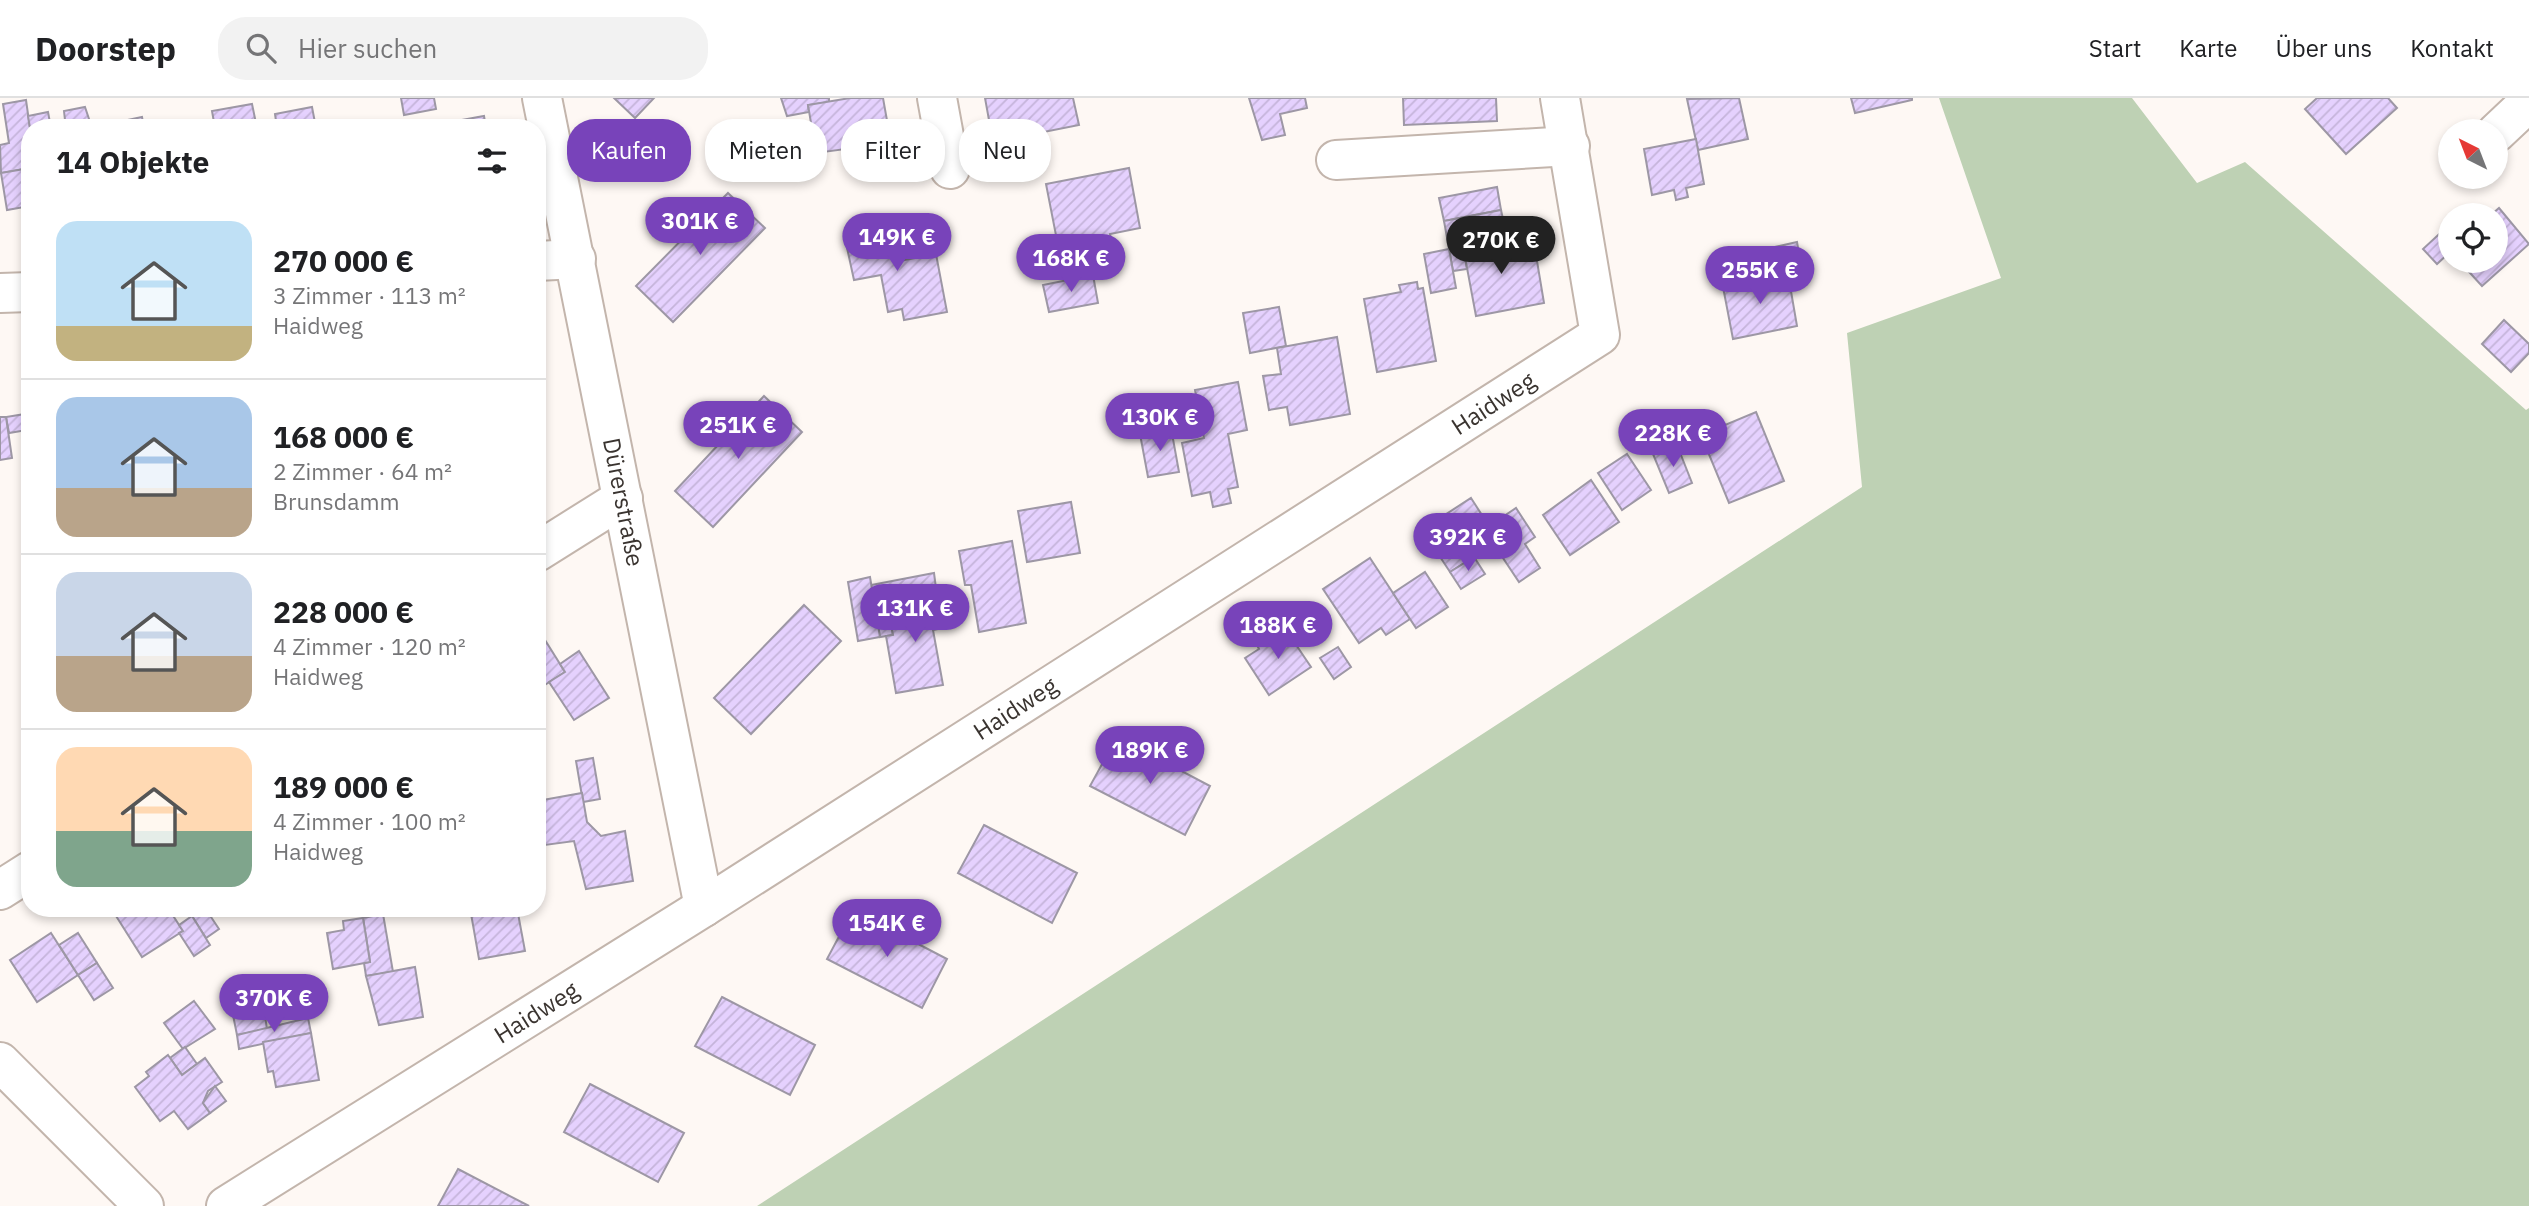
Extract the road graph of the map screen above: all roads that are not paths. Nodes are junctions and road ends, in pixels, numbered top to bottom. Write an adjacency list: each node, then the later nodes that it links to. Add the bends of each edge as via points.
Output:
1 (542, 98): 9 (street, Dürerstraße)
2 (937, 98): 8 (street)
3 (1560, 98): 6 (street, Haidweg)
4 (2529, 102): 5 (street)
5 (2508, 122)
6 (1570, 146): 7 (street); 17 (street, Haidweg, via 1600,335)
7 (1336, 160)
8 (950, 169)
9 (576, 259): 10 (street); 13 (street, Dürerstraße)
10 (546, 261)
11 (21, 292): 12 (street)
12 (0, 293)
13 (623, 498): 14 (street); 17 (street, Dürerstraße)
14 (546, 546)
15 (21, 877): 16 (street)
16 (0, 890)
17 (704, 907): 20 (street, Haidweg)
18 (0, 1062): 19 (street)
19 (144, 1206)
20 (226, 1206)

